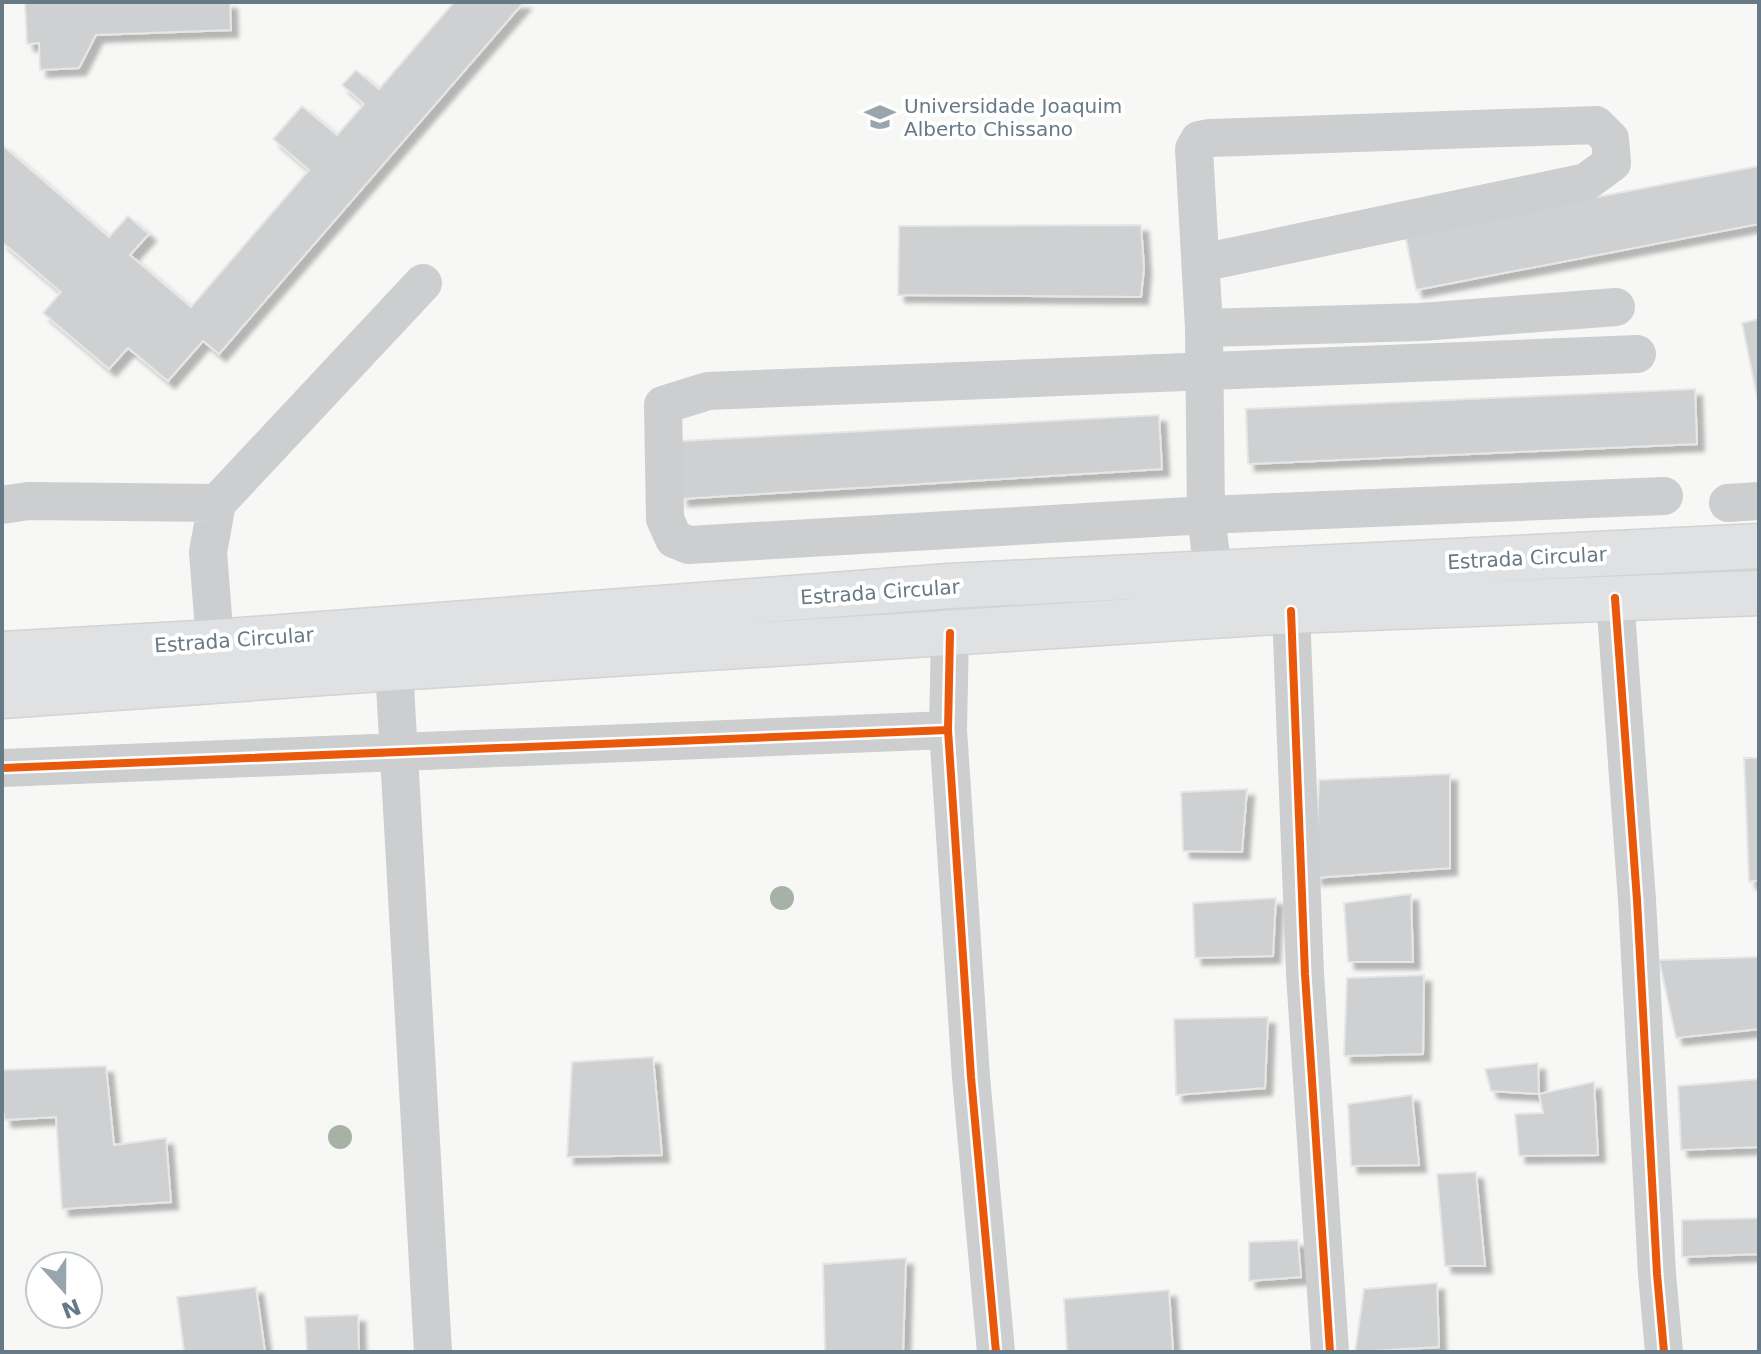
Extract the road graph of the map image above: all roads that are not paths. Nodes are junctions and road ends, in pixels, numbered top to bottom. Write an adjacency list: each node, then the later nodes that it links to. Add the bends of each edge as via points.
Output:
1 (1201, 263): 1 (street, via 1194,149 1199,140 1596,125 1610,139 1612,163 1586,182); 4 (street)
2 (423, 283): 9 (street)
3 (1616, 307): 4 (street, via 1421,322)
4 (1204, 328): 6 (street)
5 (1637, 354): 6 (street)
6 (1204, 371): 10 (street); 10 (street, via 708,391 663,405 665,519 674,539 689,545)
7 (11, 495): 9 (street)
8 (1664, 496): 10 (street)
9 (217, 503): 17 (street, via 208,552)
10 (1206, 515): 12 (street)
11 (1759, 546): 12 (main road, Estrada Circular)
12 (1213, 573): 17 (main road, Estrada Circular, via 949,586)
13 (1759, 593): 14 (main road)
14 (1615, 598): 15 (main road); 27 (street)
15 (1291, 611): 16 (main road); 26 (street, via 1305,974)
16 (950, 633): 19 (main road); 21 (street)
17 (215, 642): 18 (main road, Estrada Circular)
18 (2, 654)
19 (394, 668): 20 (main road); 22 (street)
20 (2, 696)
21 (948, 730): 22 (street); 25 (street)
22 (398, 751): 23 (street); 24 (street)
23 (2, 768)
24 (433, 1352)
25 (996, 1352)
26 (1330, 1352)
27 (1664, 1352)

